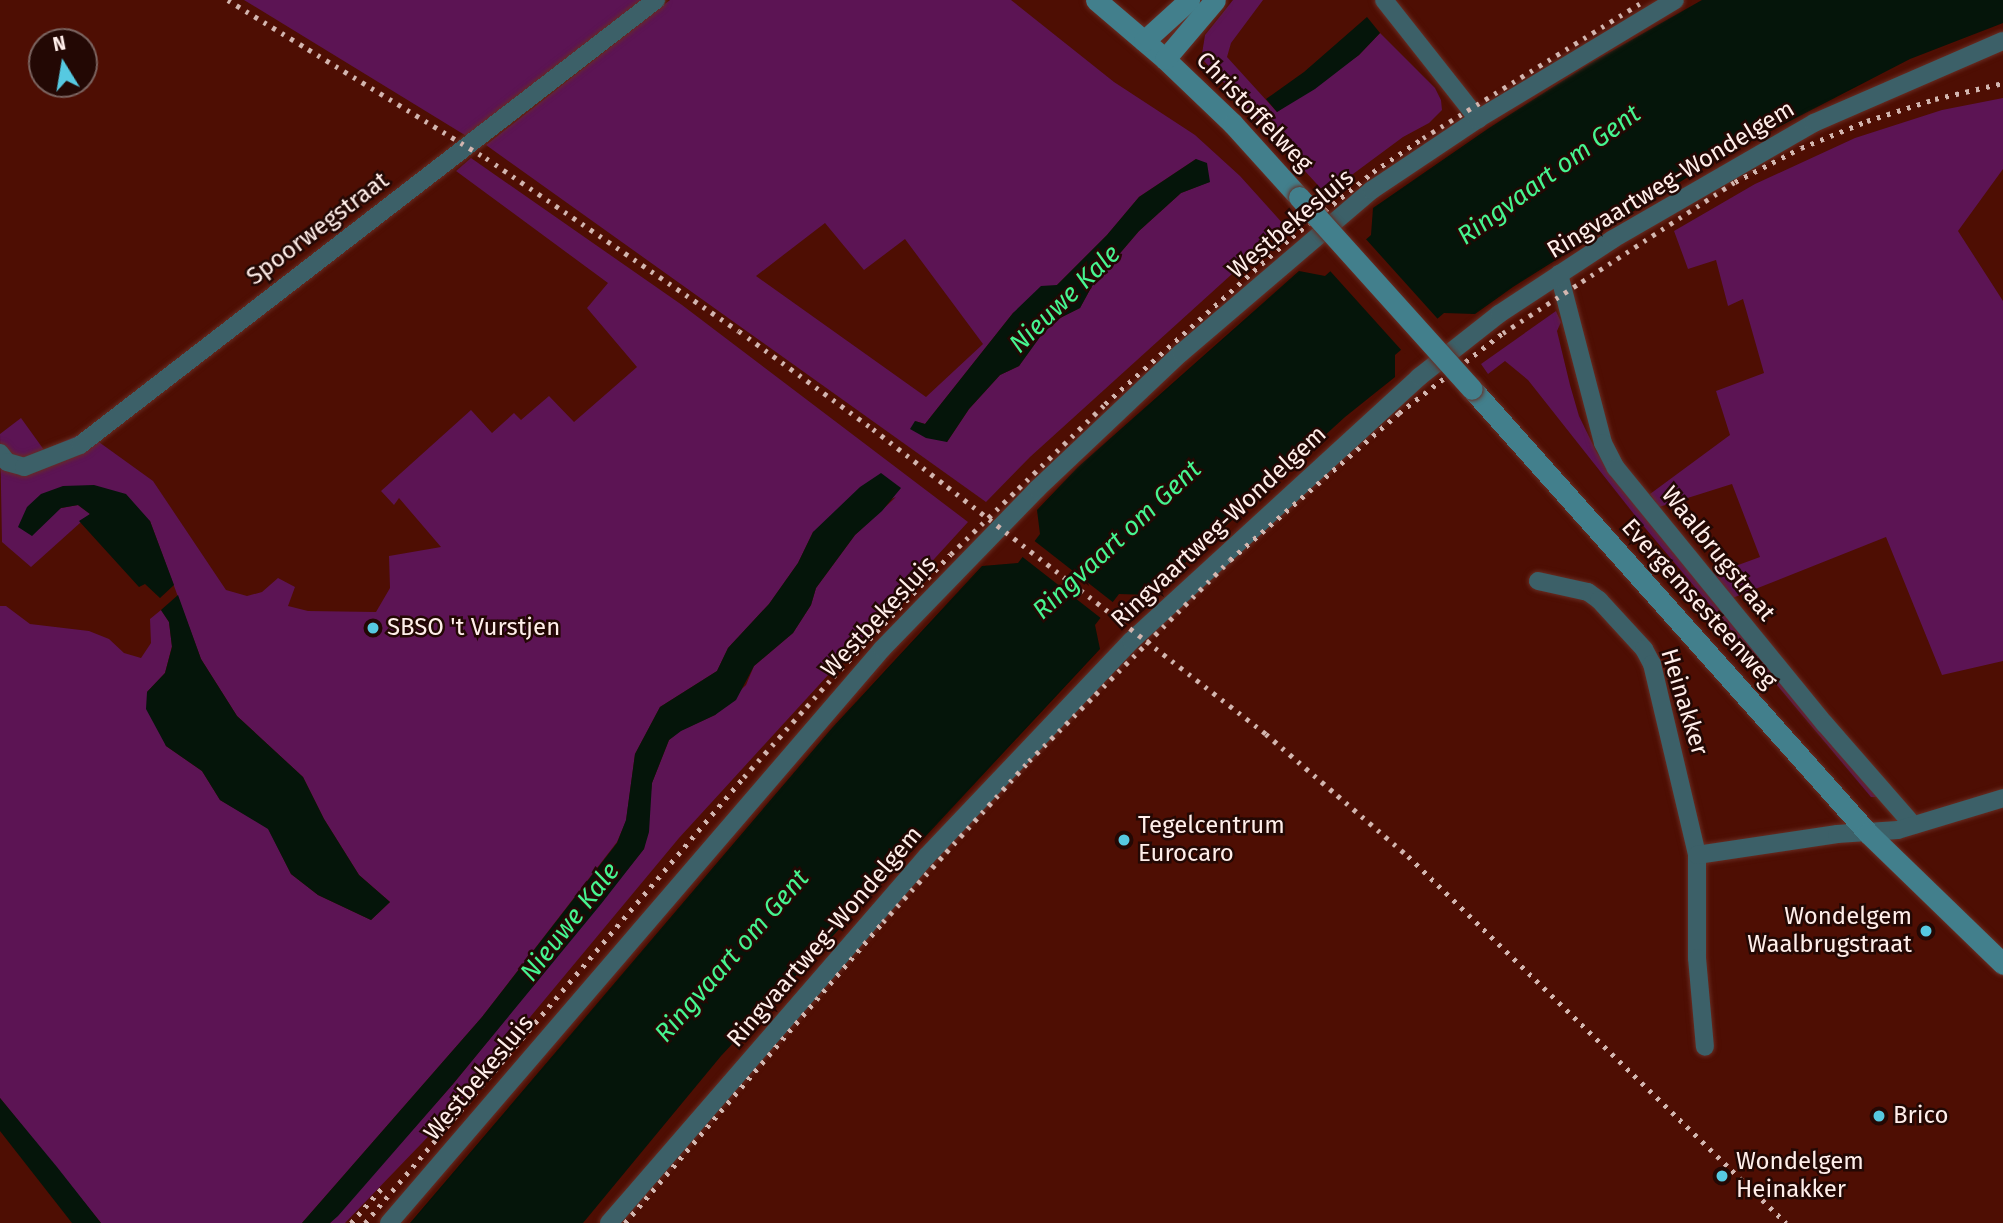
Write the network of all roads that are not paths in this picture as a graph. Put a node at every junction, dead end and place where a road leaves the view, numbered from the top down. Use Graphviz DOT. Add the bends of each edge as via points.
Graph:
graph roads {
  1 [pos="656,0"];
  2 [pos="1096,0"];
  3 [pos="1189,0"];
  4 [pos="1215,0"];
  5 [pos="1675,0"];
  6 [pos="1389,7"];
  7 [pos="1144,41"];
  8 [pos="2003,41"];
  9 [pos="1165,59"];
  10 [pos="1478,119"];
  11 [pos="1365,270"];
  12 [pos="1559,275"];
  13 [pos="0,453"];
  14 [pos="1538,581"];
  15 [pos="2003,798"];
  16 [pos="1913,825"];
  17 [pos="1868,833"];
  18 [pos="1697,855"];
  19 [pos="2003,964"];
  20 [pos="1706,1047"];
  21 [pos="389,1223"];
  22 [pos="609,1223"];
  1 -- 13 [label="street, Spoorwegstraat" via="80,444 24,467"];
  2 -- 7 [label="main road, Christoffelweg"];
  3 -- 7 [label="main road"];
  4 -- 9 [label="main road"];
  5 -- 10 [label="street, Westbekesluis"];
  6 -- 10 [label="street"];
  7 -- 9 [label="main road, Christoffelweg"];
  8 -- 12 [label="street, Ringvaartweg-Wondelgem" via="1814,123 1612,239"];
  9 -- 11 [label="main road, Christoffelweg, bridge" via="1233,124"];
  10 -- 21 [label="street, Westbekesluis" via="1405,166 1335,220 1181,353 1037,489 882,649"];
  11 -- 17 [label="main road, Evergemsesteenweg, bridge"];
  12 -- 16 [label="street, Waalbrugstraat" via="1603,443 1616,468"];
  12 -- 22 [label="street, Ringvaartweg-Wondelgem" via="1499,314 1419,377 1131,641 928,856"];
  14 -- 18 [label="street, Heinakker" via="1588,593 1644,649 1672,740"];
  15 -- 16 [label="street"];
  16 -- 17 [label="street"];
  17 -- 18 [label="street"];
  17 -- 19 [label="main road, Evergemsesteenweg"];
  18 -- 20 [label="street, Heinakker" via="1697,958"];
}
